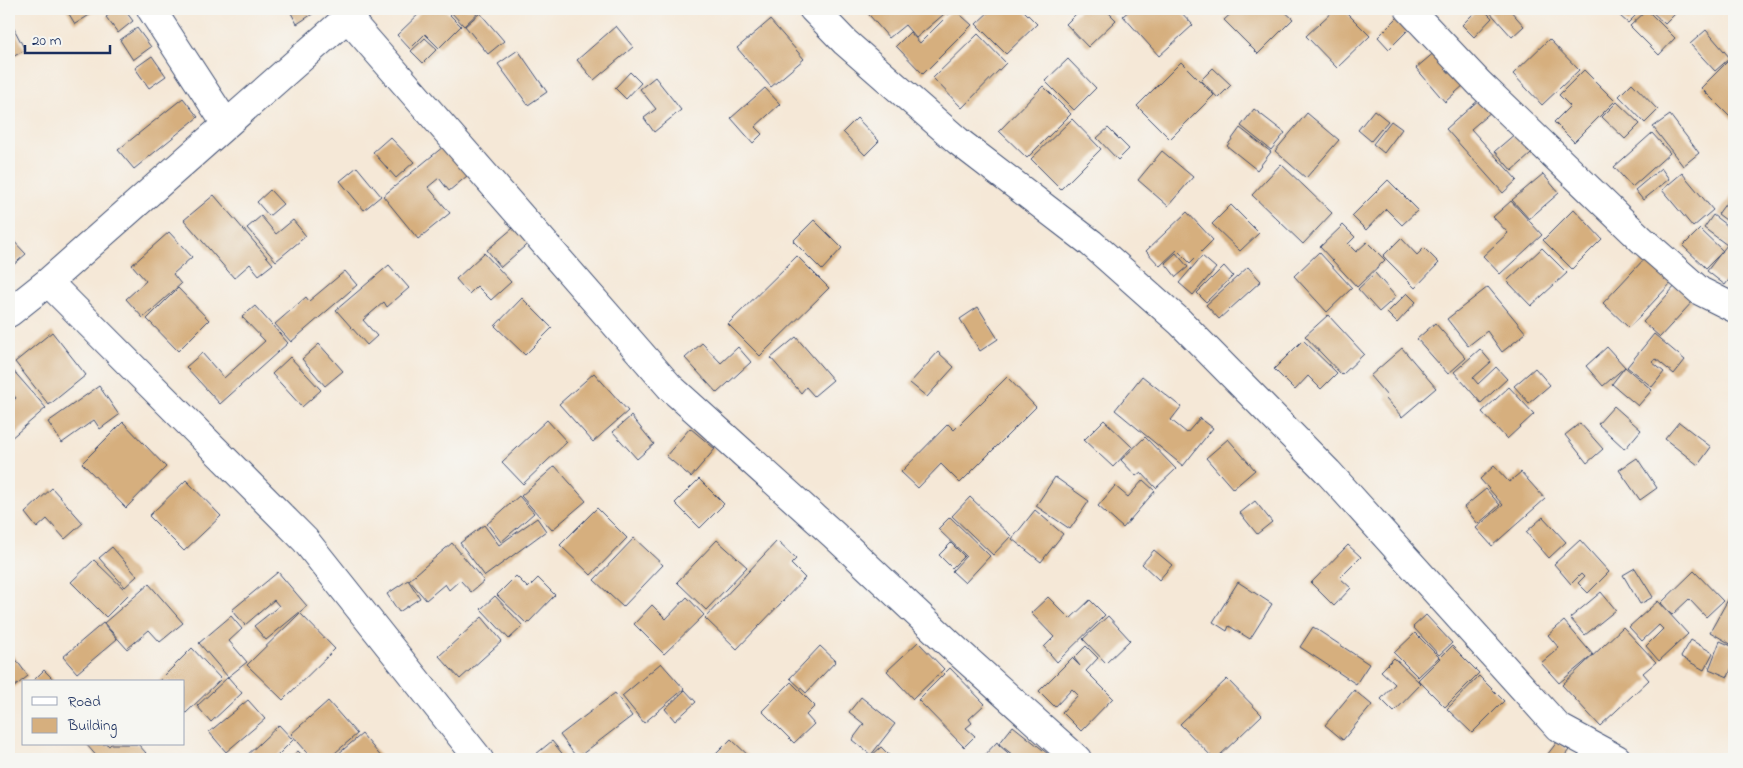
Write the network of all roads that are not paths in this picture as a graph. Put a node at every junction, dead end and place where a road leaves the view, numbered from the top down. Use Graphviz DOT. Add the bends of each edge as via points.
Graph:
graph roads {
  1 [pos="151,9"];
  2 [pos="813,9"];
  3 [pos="1409,9"];
  4 [pos="352,13"];
  5 [pos="226,124"];
  6 [pos="48,282"];
  7 [pos="1734,308"];
  8 [pos="9,313"];
  9 [pos="479,759"];
  10 [pos="1077,759"];
  11 [pos="1617,759"];
  1 -- 5 [label="street"];
  2 -- 11 [label="street" via="845,42 958,141 1091,243 1180,322 1328,472 1558,727"];
  3 -- 7 [label="street" via="1480,83 1641,239 1700,292"];
  4 -- 5 [label="street"];
  4 -- 10 [label="street" via="670,387"];
  5 -- 6 [label="street"];
  6 -- 8 [label="street"];
  6 -- 9 [label="street" via="305,540"];
}
